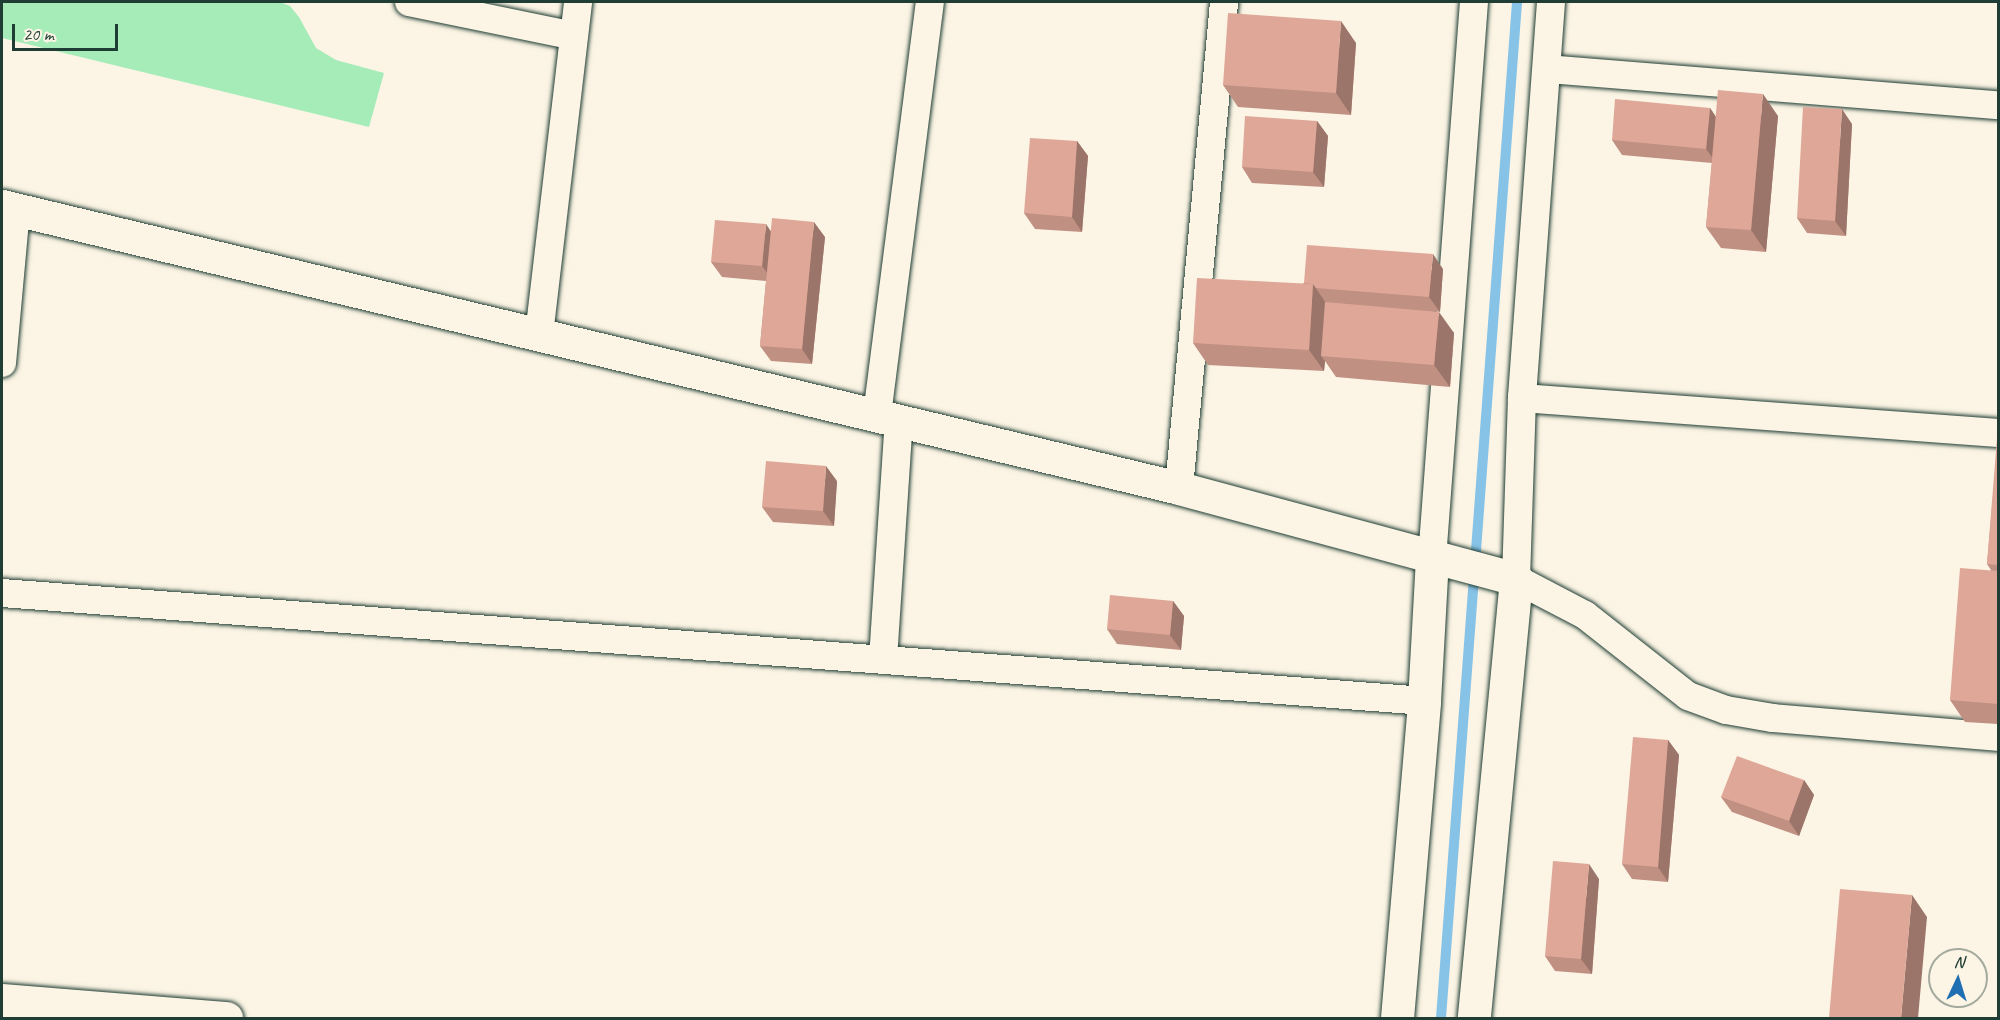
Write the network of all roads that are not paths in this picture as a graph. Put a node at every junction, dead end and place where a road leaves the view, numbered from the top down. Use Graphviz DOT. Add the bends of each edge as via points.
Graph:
graph roads {
  1 [pos="409,2"];
  2 [pos="578,2"];
  3 [pos="930,2"];
  4 [pos="1224,2"];
  5 [pos="1474,2"];
  6 [pos="1551,2"];
  7 [pos="574,36"];
  8 [pos="1547,69"];
  9 [pos="1998,105"];
  10 [pos="9,207"];
  11 [pos="539,334"];
  12 [pos="2,363"];
  13 [pos="1522,398"];
  14 [pos="888,418"];
  15 [pos="1998,433"];
  16 [pos="1179,488"];
  17 [pos="1432,559"];
  18 [pos="1516,579"];
  19 [pos="2,593"];
  20 [pos="883,659"];
  21 [pos="1424,701"];
  22 [pos="1998,737"];
  23 [pos="2,1000"];
  24 [pos="119,1014"];
  25 [pos="226,1018"];
  26 [pos="1397,1018"];
  27 [pos="1473,1018"];
  1 -- 7 [label="street"];
  2 -- 7 [label="street"];
  3 -- 14 [label="street"];
  4 -- 16 [label="street"];
  5 -- 17 [label="street"];
  6 -- 8 [label="street"];
  7 -- 11 [label="street"];
  8 -- 9 [label="street"];
  8 -- 13 [label="street"];
  10 -- 11 [label="street"];
  10 -- 12 [label="street"];
  11 -- 14 [label="street"];
  13 -- 15 [label="street"];
  13 -- 18 [label="street"];
  14 -- 16 [label="street"];
  14 -- 20 [label="street"];
  16 -- 17 [label="street"];
  17 -- 18 [label="street"];
  17 -- 21 [label="street"];
  18 -- 22 [label="street" via="1585,615 1688,696 1726,710 1773,718"];
  18 -- 27 [label="street"];
  19 -- 20 [label="street"];
  20 -- 21 [label="street"];
  21 -- 26 [label="street"];
  23 -- 24 [label="street"];
  24 -- 25 [label="street"];
}
